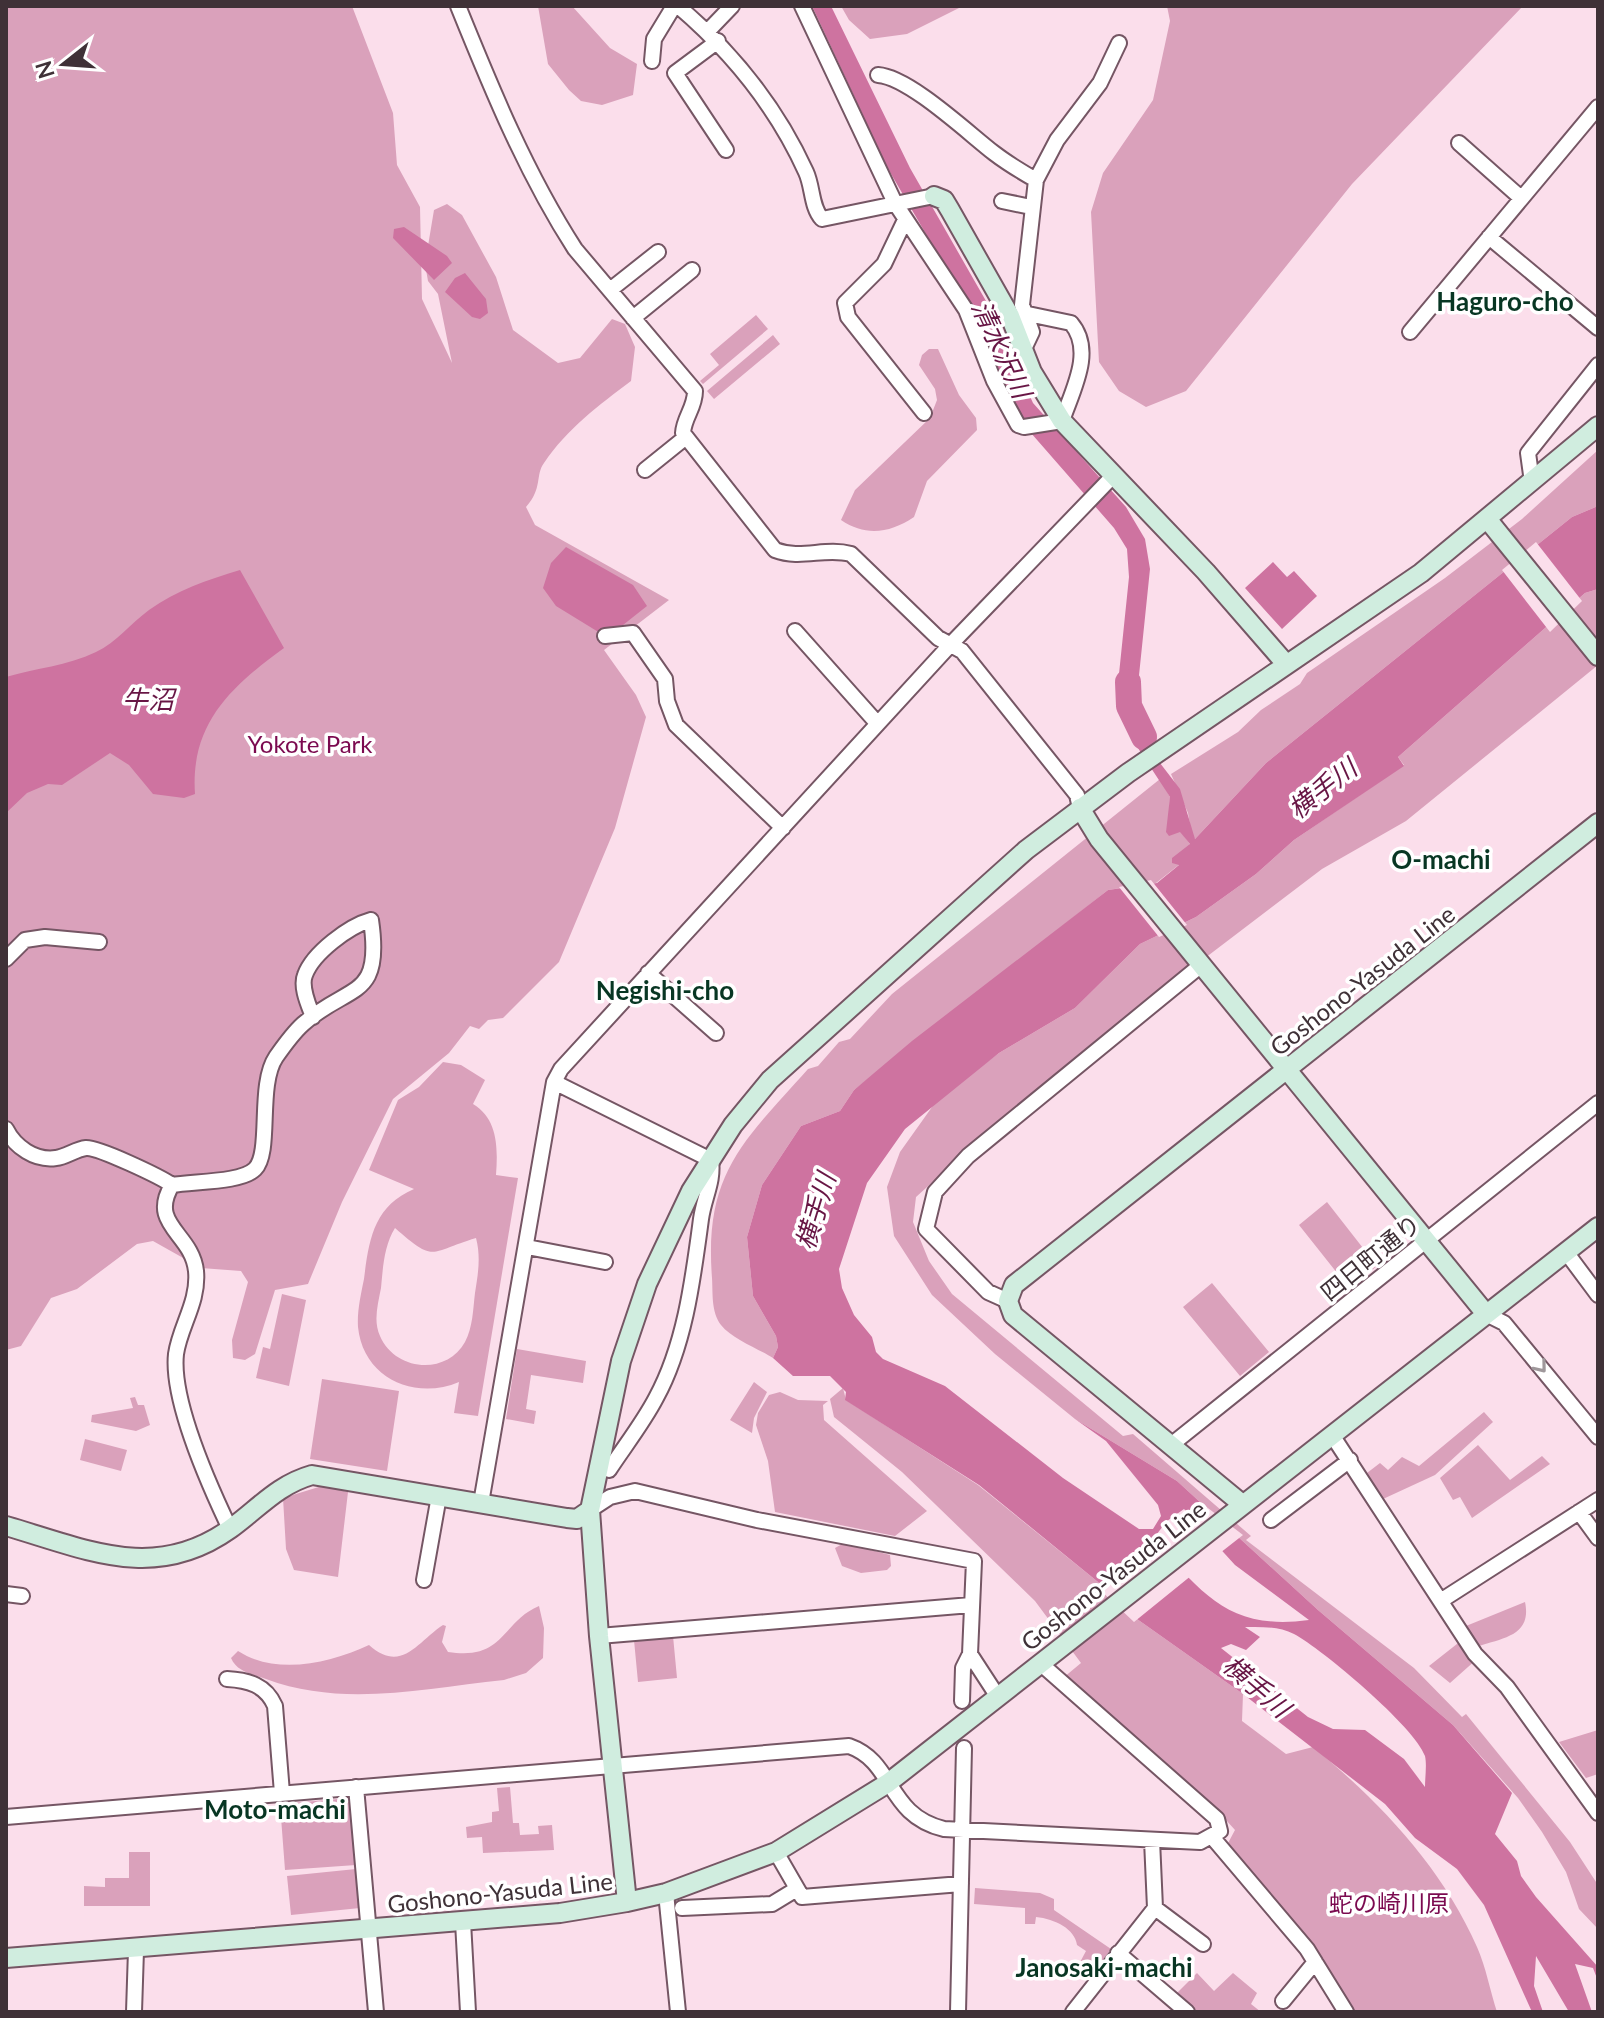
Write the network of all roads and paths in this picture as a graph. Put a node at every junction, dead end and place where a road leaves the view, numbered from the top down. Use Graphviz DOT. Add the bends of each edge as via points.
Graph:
graph roads {
  1 [pos="458,6"];
  2 [pos="676,6"];
  3 [pos="732,6"];
  4 [pos="802,6"];
  5 [pos="713,36"];
  6 [pos="1119,43"];
  7 [pos="652,61"];
  8 [pos="878,75"];
  9 [pos="1598,107"];
  10 [pos="1459,143"];
  11 [pos="726,150"];
  12 [pos="1036,180"];
  13 [pos="934,196"];
  14 [pos="1521,198"];
  15 [pos="1002,201"];
  16 [pos="899,203"];
  17 [pos="1031,207"];
  18 [pos="905,220"];
  19 [pos="1489,237"];
  20 [pos="658,252"];
  21 [pos="692,270"];
  22 [pos="610,290"];
  23 [pos="1028,314"];
  24 [pos="633,318"];
  25 [pos="1598,328"];
  26 [pos="1410,332"];
  27 [pos="1023,351"];
  28 [pos="1598,365"];
  29 [pos="924,413"];
  30 [pos="1058,421"];
  31 [pos="1598,426"];
  32 [pos="686,437"];
  33 [pos="645,470"];
  34 [pos="1110,478"];
  35 [pos="1532,482"];
  36 [pos="1488,520"];
  37 [pos="795,631"];
  38 [pos="605,636"];
  39 [pos="951,644"];
  40 [pos="1596,653"];
  41 [pos="1286,664"];
  42 [pos="877,723"];
  43 [pos="1080,808"];
  44 [pos="1598,823"];
  45 [pos="783,828"];
  46 [pos="99,942"];
  47 [pos="6,959"];
  48 [pos="1200,966"];
  49 [pos="648,973"];
  50 [pos="313,1017"];
  51 [pos="716,1033"];
  52 [pos="1286,1070"];
  53 [pos="554,1082"];
  54 [pos="1598,1103"];
  55 [pos="6,1129"];
  56 [pos="711,1160"];
  57 [pos="172,1185"];
  58 [pos="1598,1227"];
  59 [pos="1425,1241"];
  60 [pos="527,1247"];
  61 [pos="1566,1252"];
  62 [pos="605,1262"];
  63 [pos="1598,1295"];
  64 [pos="1008,1301"];
  65 [pos="1486,1314"];
  66 [pos="1332,1435"];
  67 [pos="1598,1437"];
  68 [pos="1171,1445"];
  69 [pos="1350,1460"];
  70 [pos="609,1470"];
  71 [pos="439,1496"];
  72 [pos="1598,1500"];
  73 [pos="481,1503"];
  74 [pos="1242,1504"];
  75 [pos="590,1510"];
  76 [pos="1579,1512"];
  77 [pos="1271,1520"];
  78 [pos="6,1526"];
  79 [pos="230,1529"];
  80 [pos="1598,1538"];
  81 [pos="424,1580"];
  82 [pos="6,1594"];
  83 [pos="22,1596"];
  84 [pos="1442,1600"];
  85 [pos="971,1605"];
  86 [pos="599,1636"];
  87 [pos="970,1654"];
  88 [pos="1040,1663"];
  89 [pos="227,1679"];
  90 [pos="998,1697"];
  91 [pos="962,1701"];
  92 [pos="964,1748"];
  93 [pos="611,1766"];
  94 [pos="888,1783"];
  95 [pos="356,1787"];
  96 [pos="282,1793"];
  97 [pos="1598,1813"];
  98 [pos="6,1817"];
  99 [pos="962,1831"];
  100 [pos="1213,1838"];
  101 [pos="1152,1840"];
  102 [pos="776,1852"];
  103 [pos="961,1884"];
  104 [pos="795,1890"];
  105 [pos="666,1893"];
  106 [pos="627,1902"];
  107 [pos="682,1908"];
  108 [pos="1155,1908"];
  109 [pos="463,1922"];
  110 [pos="369,1930"];
  111 [pos="1203,1944"];
  112 [pos="136,1950"];
  113 [pos="1118,1953"];
  114 [pos="6,1958"];
  115 [pos="1315,1962"];
  116 [pos="1283,2001"];
  117 [pos="134,2012"];
  118 [pos="376,2012"];
  119 [pos="468,2012"];
  120 [pos="678,2012"];
  121 [pos="958,2012"];
  122 [pos="1073,2012"];
  123 [pos="1187,2012"];
  124 [pos="1346,2012"];
  1 -- 22 [label="street" via="539,186 575,249"];
  2 -- 5 [label="street"];
  2 -- 7 [label="street" via="654,39"];
  3 -- 5 [label="street"];
  4 -- 16 [label="street"];
  5 -- 11 [label="street" via="675,73"];
  5 -- 16 [label="street" via="756,84 806,173 822,219"];
  6 -- 12 [label="street" via="1100,83 1057,140"];
  8 -- 12 [label="street" via="893,76"];
  9 -- 14 [label="street"];
  10 -- 14 [label="street"];
  12 -- 17 [label="street"];
  13 -- 16 [label="street"];
  13 -- 27 [label="street" via="950,210 1010,316"];
  14 -- 19 [label="street"];
  15 -- 17 [label="street"];
  16 -- 18 [label="street"];
  17 -- 23 [label="street" via="1022,305"];
  18 -- 29 [label="street" via="884,264 845,303 848,317"];
  18 -- 30 [label="street" via="966,310 994,381 1022,429"];
  19 -- 25 [label="street"];
  19 -- 26 [label="street"];
  20 -- 22 [label="street"];
  21 -- 24 [label="street"];
  22 -- 24 [label="street"];
  23 -- 27 [label="street" via="1032,332"];
  23 -- 30 [label="street" via="1071,323 1082,342 1082,363"];
  24 -- 32 [label="street" via="695,391 695,404 683,422"];
  27 -- 30 [label="street"];
  28 -- 35 [label="street" via="1528,453"];
  30 -- 34 [label="street"];
  31 -- 35 [label="street"];
  32 -- 33 [label="street"];
  32 -- 39 [label="street" via="775,550 791,556 838,550 851,554 938,638"];
  34 -- 39 [label="street"];
  34 -- 41 [label="street" via="1206,572"];
  35 -- 36 [label="street"];
  36 -- 40 [label="street"];
  36 -- 41 [label="street" via="1421,573"];
  37 -- 42 [label="street"];
  38 -- 45 [label="street" via="633,633 665,679 676,725"];
  39 -- 42 [label="street"];
  39 -- 43 [label="street" via="1077,795"];
  41 -- 43 [label="street"];
  42 -- 45 [label="street"];
  43 -- 48 [label="street"];
  43 -- 56 [label="street" via="1026,850 770,1080"];
  44 -- 52 [label="street, Goshono-Yasuda Line"];
  45 -- 49 [label="street"];
  46 -- 47 [label="street" via="25,940"];
  48 -- 52 [label="street"];
  48 -- 64 [label="street" via="968,1156 935,1192 926,1229 988,1292"];
  49 -- 51 [label="street"];
  49 -- 53 [label="street"];
  50 -- 50 [label="street" via="362,986 373,968 371,920 340,934 304,975"];
  50 -- 57 [label="street" via="302,1024 267,1075 255,1169 227,1179"];
  52 -- 59 [label="street"];
  52 -- 64 [label="street, Goshono-Yasuda Line" via="1014,1285"];
  53 -- 56 [label="street"];
  53 -- 60 [label="street"];
  54 -- 59 [label="street, 四日町通り"];
  55 -- 57 [label="street" via="13,1143 31,1154 55,1159 88,1148 157,1173"];
  56 -- 70 [label="street" via="713,1179 677,1345 657,1397"];
  56 -- 75 [label="street" via="668,1236 632,1326"];
  57 -- 79 [label="street" via="164,1198 164,1218 185,1244 196,1270 176,1372 196,1446"];
  58 -- 61 [label="street"];
  59 -- 65 [label="street"];
  59 -- 68 [label="street, 四日町通り"];
  60 -- 62 [label="street"];
  60 -- 73 [label="street"];
  61 -- 63 [label="street"];
  61 -- 65 [label="street"];
  64 -- 68 [label="street, Goshono-Yasuda Line" via="1013,1315"];
  65 -- 66 [label="street"];
  65 -- 67 [label="street, one-way" via="1504,1323"];
  66 -- 69 [label="street"];
  66 -- 74 [label="street"];
  68 -- 74 [label="street, Goshono-Yasuda Line"];
  69 -- 77 [label="street"];
  69 -- 84 [label="street"];
  71 -- 73 [label="street"];
  71 -- 79 [label="street" via="312,1475 277,1490"];
  71 -- 81 [label="street"];
  72 -- 76 [label="street"];
  73 -- 75 [label="street" via="577,1519"];
  74 -- 88 [label="street, Goshono-Yasuda Line"];
  75 -- 85 [label="street" via="610,1497 635,1491 974,1561"];
  75 -- 86 [label="street"];
  76 -- 80 [label="street"];
  76 -- 84 [label="street"];
  78 -- 79 [label="street" via="123,1559 157,1560 191,1553"];
  82 -- 83 [label="street"];
  84 -- 97 [label="street" via="1475,1654 1507,1687"];
  85 -- 86 [label="street"];
  85 -- 87 [label="street"];
  86 -- 93 [label="street"];
  87 -- 90 [label="street"];
  87 -- 91 [label="street" via="963,1668"];
  88 -- 90 [label="street, Goshono-Yasuda Line"];
  88 -- 100 [label="street" via="1217,1819 1220,1831"];
  89 -- 96 [label="street" via="248,1680 275,1706"];
  90 -- 94 [label="street, Goshono-Yasuda Line"];
  92 -- 99 [label="street"];
  93 -- 94 [label="street" via="849,1746 870,1758"];
  93 -- 95 [label="street"];
  93 -- 106 [label="street"];
  94 -- 99 [label="street" via="926,1825"];
  94 -- 102 [label="street, Goshono-Yasuda Line"];
  95 -- 96 [label="street"];
  95 -- 110 [label="street"];
  96 -- 98 [label="street"];
  99 -- 101 [label="street"];
  99 -- 103 [label="street"];
  100 -- 101 [label="street"];
  100 -- 115 [label="street"];
  101 -- 108 [label="street"];
  102 -- 104 [label="street"];
  102 -- 105 [label="street, Goshono-Yasuda Line"];
  103 -- 104 [label="street" via="815,1899"];
  103 -- 121 [label="street"];
  104 -- 107 [label="street" via="772,1904"];
  105 -- 106 [label="street, Goshono-Yasuda Line"];
  105 -- 120 [label="street"];
  106 -- 109 [label="street, Goshono-Yasuda Line"];
  108 -- 111 [label="street"];
  108 -- 113 [label="street"];
  109 -- 110 [label="street, Goshono-Yasuda Line"];
  109 -- 119 [label="street"];
  110 -- 112 [label="street, Goshono-Yasuda Line"];
  110 -- 118 [label="street"];
  112 -- 114 [label="street, Goshono-Yasuda Line"];
  112 -- 117 [label="street"];
  113 -- 122 [label="street"];
  113 -- 123 [label="street"];
  115 -- 116 [label="street"];
  115 -- 124 [label="street"];
}
